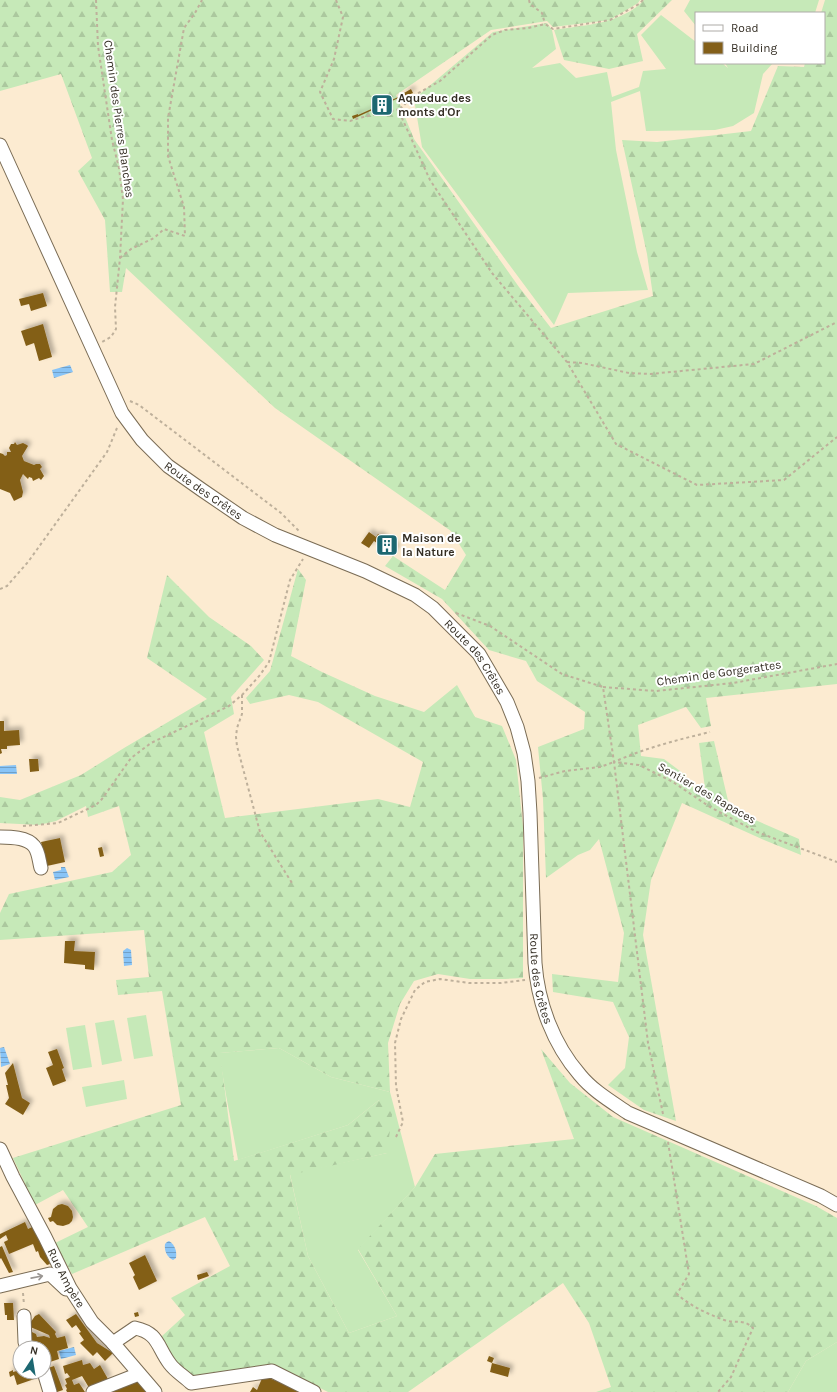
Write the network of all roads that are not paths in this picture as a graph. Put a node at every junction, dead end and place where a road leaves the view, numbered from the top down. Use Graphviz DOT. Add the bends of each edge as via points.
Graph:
graph roads {
  1 [pos="0,145"];
  2 [pos="0,837"];
  3 [pos="41,868"];
  4 [pos="0,1149"];
  5 [pos="837,1205"];
  6 [pos="0,1286"];
  7 [pos="70,1288"];
  8 [pos="24,1316"];
  9 [pos="25,1340"];
  10 [pos="113,1343"];
  11 [pos="139,1374"];
  12 [pos="46,1380"];
  13 [pos="192,1383"];
  14 [pos="50,1392"];
  15 [pos="94,1392"];
  16 [pos="156,1392"];
  17 [pos="204,1392"];
  18 [pos="314,1392"];
  1 -- 5 [label="street, Route des Crêtes" via="122,413 142,440 168,466 243,518 275,535 365,571 415,595 433,608 479,654 508,702 524,753 528,781 536,980 540,999 560,1046 580,1076 628,1113"];
  2 -- 3 [label="street" via="29,842 37,851"];
  4 -- 7 [label="street, Rue Ampère"];
  6 -- 7 [label="street, one-way" via="50,1274 66,1289"];
  7 -- 10 [label="street, Rue Ampère" via="92,1322"];
  8 -- 9 [label="street"];
  10 -- 11 [label="street, Rue Ampère"];
  10 -- 13 [label="street" via="135,1328 146,1330 155,1338 170,1366"];
  11 -- 15 [label="street"];
  11 -- 16 [label="street, Rue Ampère"];
  12 -- 14 [label="street"];
  13 -- 17 [label="street"];
  13 -- 18 [label="street" via="272,1371"];
}
